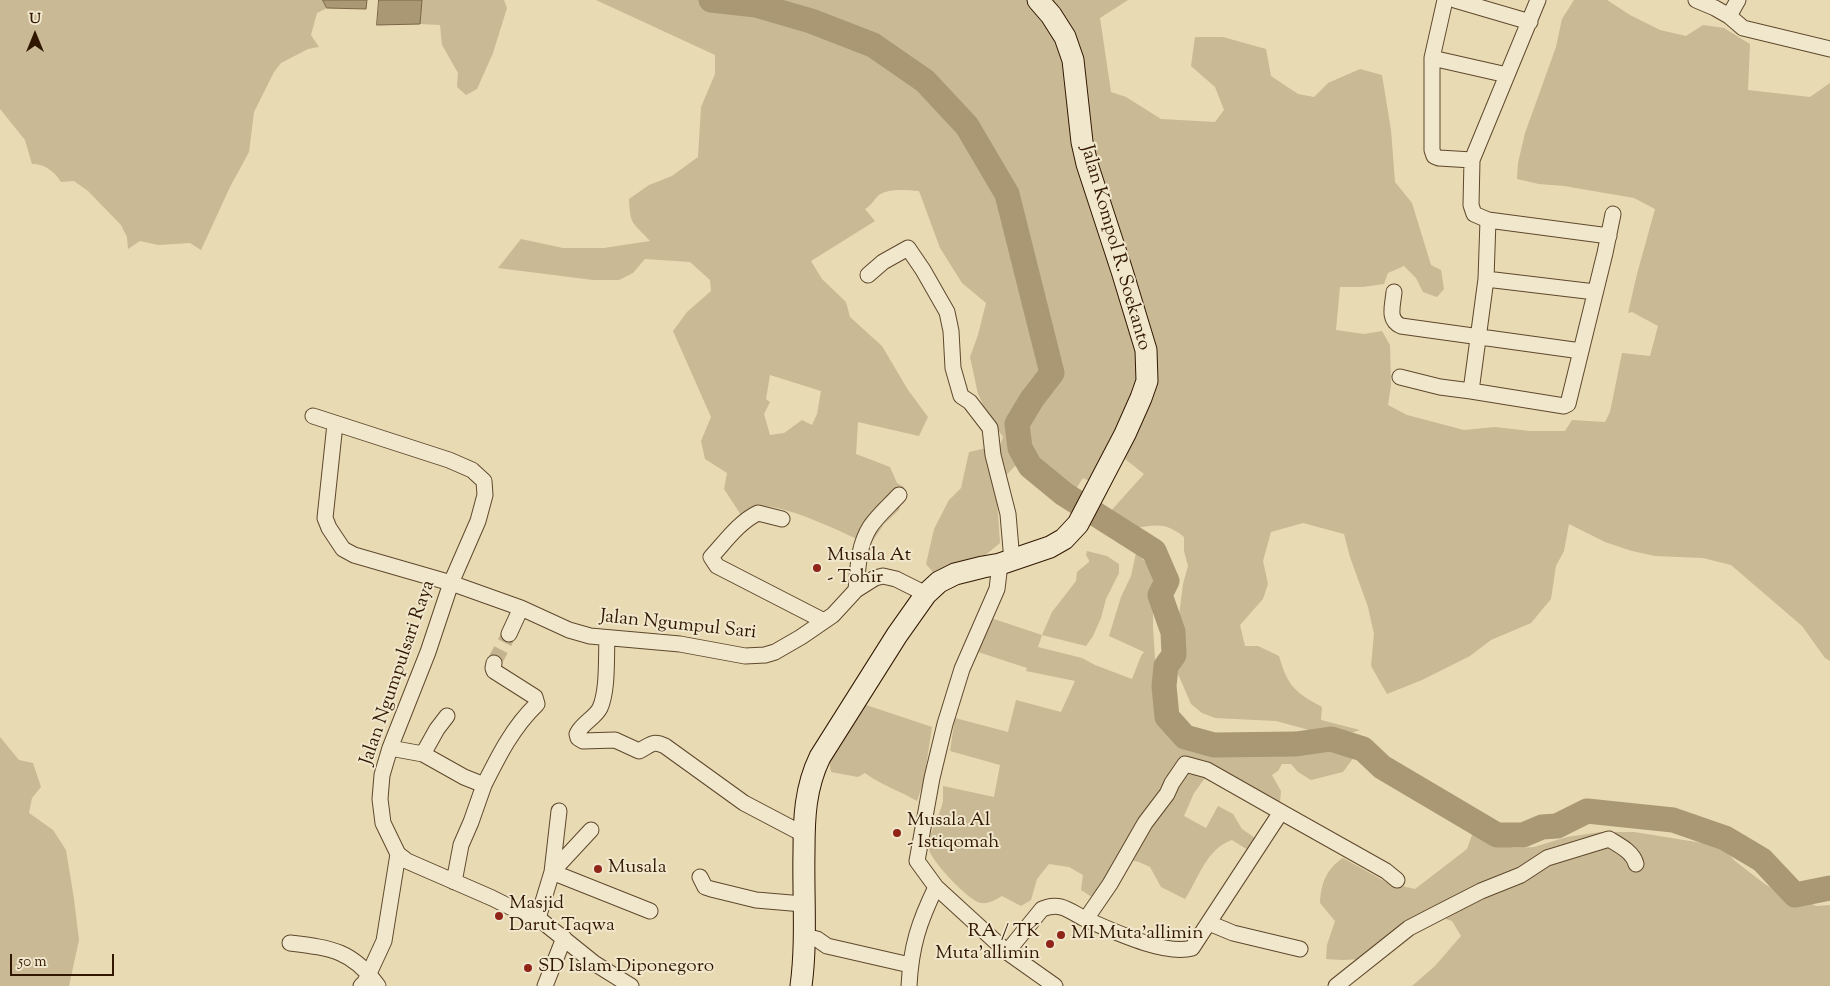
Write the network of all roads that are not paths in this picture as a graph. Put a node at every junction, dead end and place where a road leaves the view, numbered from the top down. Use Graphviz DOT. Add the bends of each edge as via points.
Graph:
graph roads {
  1 [pos="1038,0"];
  2 [pos="1446,0"];
  3 [pos="1455,0"];
  4 [pos="1538,0"];
  5 [pos="1696,0"];
  6 [pos="1738,0"];
  7 [pos="1729,16"];
  8 [pos="1530,22"];
  9 [pos="1830,49"];
  10 [pos="1432,58"];
  11 [pos="1507,75"];
  12 [pos="1472,160"];
  13 [pos="1613,214"];
  14 [pos="1488,220"];
  15 [pos="1609,236"];
  16 [pos="868,275"];
  17 [pos="1486,279"];
  18 [pos="1394,292"];
  19 [pos="1595,292"];
  20 [pos="1479,337"];
  21 [pos="1581,351"];
  22 [pos="1400,377"];
  23 [pos="1471,391"];
  24 [pos="313,416"];
  25 [pos="335,424"];
  26 [pos="899,495"];
  27 [pos="782,519"];
  28 [pos="1006,563"];
  29 [pos="451,583"];
  30 [pos="856,590"];
  31 [pos="926,594"];
  32 [pos="521,608"];
  33 [pos="824,621"];
  34 [pos="509,634"];
  35 [pos="607,638"];
  36 [pos="494,663"];
  37 [pos="447,716"];
  38 [pos="390,748"];
  39 [pos="423,754"];
  40 [pos="484,785"];
  41 [pos="559,811"];
  42 [pos="1281,812"];
  43 [pos="590,830"];
  44 [pos="803,834"];
  45 [pos="398,854"];
  46 [pos="1636,864"];
  47 [pos="552,872"];
  48 [pos="700,877"];
  49 [pos="1397,880"];
  50 [pos="454,882"];
  51 [pos="936,886"];
  52 [pos="803,904"];
  53 [pos="650,911"];
  54 [pos="538,918"];
  55 [pos="1086,919"];
  56 [pos="1209,923"];
  57 [pos="804,936"];
  58 [pos="564,938"];
  59 [pos="290,943"];
  60 [pos="1300,949"];
  61 [pos="1006,952"];
  62 [pos="910,965"];
  63 [pos="365,980"];
  64 [pos="1046,983"];
  65 [pos="378,986"];
  66 [pos="545,986"];
  67 [pos="631,986"];
  68 [pos="801,986"];
  69 [pos="909,986"];
  70 [pos="1336,986"];
  1 -- 28 [label="main road, Jalan Kompol R. Soekanto" via="1065,37 1073,60 1087,164 1146,350 1147,380 1125,434 1078,524 1057,543"];
  2 -- 10 [label="street"];
  3 -- 8 [label="street"];
  4 -- 8 [label="street"];
  5 -- 7 [label="street"];
  6 -- 7 [label="street"];
  7 -- 9 [label="street" via="1743,28"];
  8 -- 11 [label="street"];
  10 -- 11 [label="street"];
  10 -- 12 [label="street" via="1431,133 1434,156"];
  11 -- 12 [label="street"];
  12 -- 14 [label="street" via="1474,214"];
  13 -- 15 [label="street"];
  14 -- 15 [label="street"];
  14 -- 17 [label="street"];
  15 -- 19 [label="street"];
  16 -- 28 [label="street" via="882,262 908,248 947,312 953,368 961,396 970,402 990,428 993,455 1008,514"];
  17 -- 19 [label="street"];
  17 -- 20 [label="street"];
  18 -- 20 [label="street" via="1392,318 1397,325"];
  19 -- 21 [label="street"];
  20 -- 21 [label="street"];
  20 -- 23 [label="street"];
  21 -- 23 [label="street" via="1568,404 1564,406"];
  22 -- 23 [label="street"];
  24 -- 25 [label="street, Jalan Ngumpulsari Raya"];
  25 -- 29 [label="street, Jalan Ngumpul Sari" via="325,514 329,528 343,549"];
  25 -- 29 [label="street, Jalan Ngumpulsari Raya" via="450,460 472,470 484,481 485,495 478,521"];
  26 -- 30 [label="street" via="870,527 858,558"];
  27 -- 33 [label="street" via="758,513 752,516 711,557 717,566"];
  28 -- 31 [label="main road, Jalan Kompol R. Soekanto" via="955,574"];
  28 -- 51 [label="street" via="962,669 932,778 917,861"];
  29 -- 32 [label="street, Jalan Ngumpul Sari"];
  29 -- 38 [label="street, Jalan Ngumpulsari Raya"];
  30 -- 31 [label="street, Jalan Ngumpul Sari" via="883,576"];
  30 -- 33 [label="street, Jalan Ngumpul Sari"];
  31 -- 44 [label="main road, Jalan Kompol R. Soekanto" via="820,757 808,792"];
  32 -- 34 [label="street"];
  32 -- 35 [label="street, Jalan Ngumpul Sari" via="569,630"];
  33 -- 35 [label="street, Jalan Ngumpul Sari" via="765,655 745,656 680,644"];
  35 -- 44 [label="street" via="604,697 599,710 581,726 578,738 615,740 639,751 651,743 658,743 736,798"];
  36 -- 40 [label="street" via="494,671 535,697 536,704 521,719"];
  37 -- 39 [label="street"];
  38 -- 39 [label="street"];
  38 -- 45 [label="street, Jalan Ngumpulsari Raya" via="382,775 380,799 383,823"];
  39 -- 40 [label="street"];
  40 -- 50 [label="street" via="461,844"];
  41 -- 47 [label="street"];
  42 -- 49 [label="street"];
  42 -- 55 [label="street" via="1207,770 1185,764"];
  42 -- 56 [label="street"];
  43 -- 47 [label="street"];
  44 -- 52 [label="main road, Jalan Kompol R. Soekanto"];
  45 -- 50 [label="street" via="407,862"];
  45 -- 63 [label="street" via="384,941"];
  46 -- 70 [label="street" via="1623,848 1609,839 1547,858 1521,875 1481,891 1410,928"];
  47 -- 53 [label="street"];
  47 -- 54 [label="street"];
  48 -- 52 [label="street" via="705,887 711,889 756,900"];
  50 -- 54 [label="street" via="522,914"];
  51 -- 61 [label="street"];
  51 -- 62 [label="street" via="918,926"];
  52 -- 57 [label="main road, Jalan Kompol R. Soekanto"];
  54 -- 58 [label="street"];
  55 -- 56 [label="street" via="1145,943 1175,950 1192,948"];
  55 -- 61 [label="street" via="1060,907 1042,909"];
  56 -- 60 [label="street" via="1233,933"];
  57 -- 62 [label="street" via="817,938 827,946"];
  57 -- 68 [label="main road, Jalan Kompol R. Soekanto"];
  58 -- 66 [label="street"];
  58 -- 67 [label="street"];
  59 -- 63 [label="street" via="327,947 350,958"];
  61 -- 64 [label="street"];
  62 -- 69 [label="street"];
  63 -- 65 [label="street"];
}
